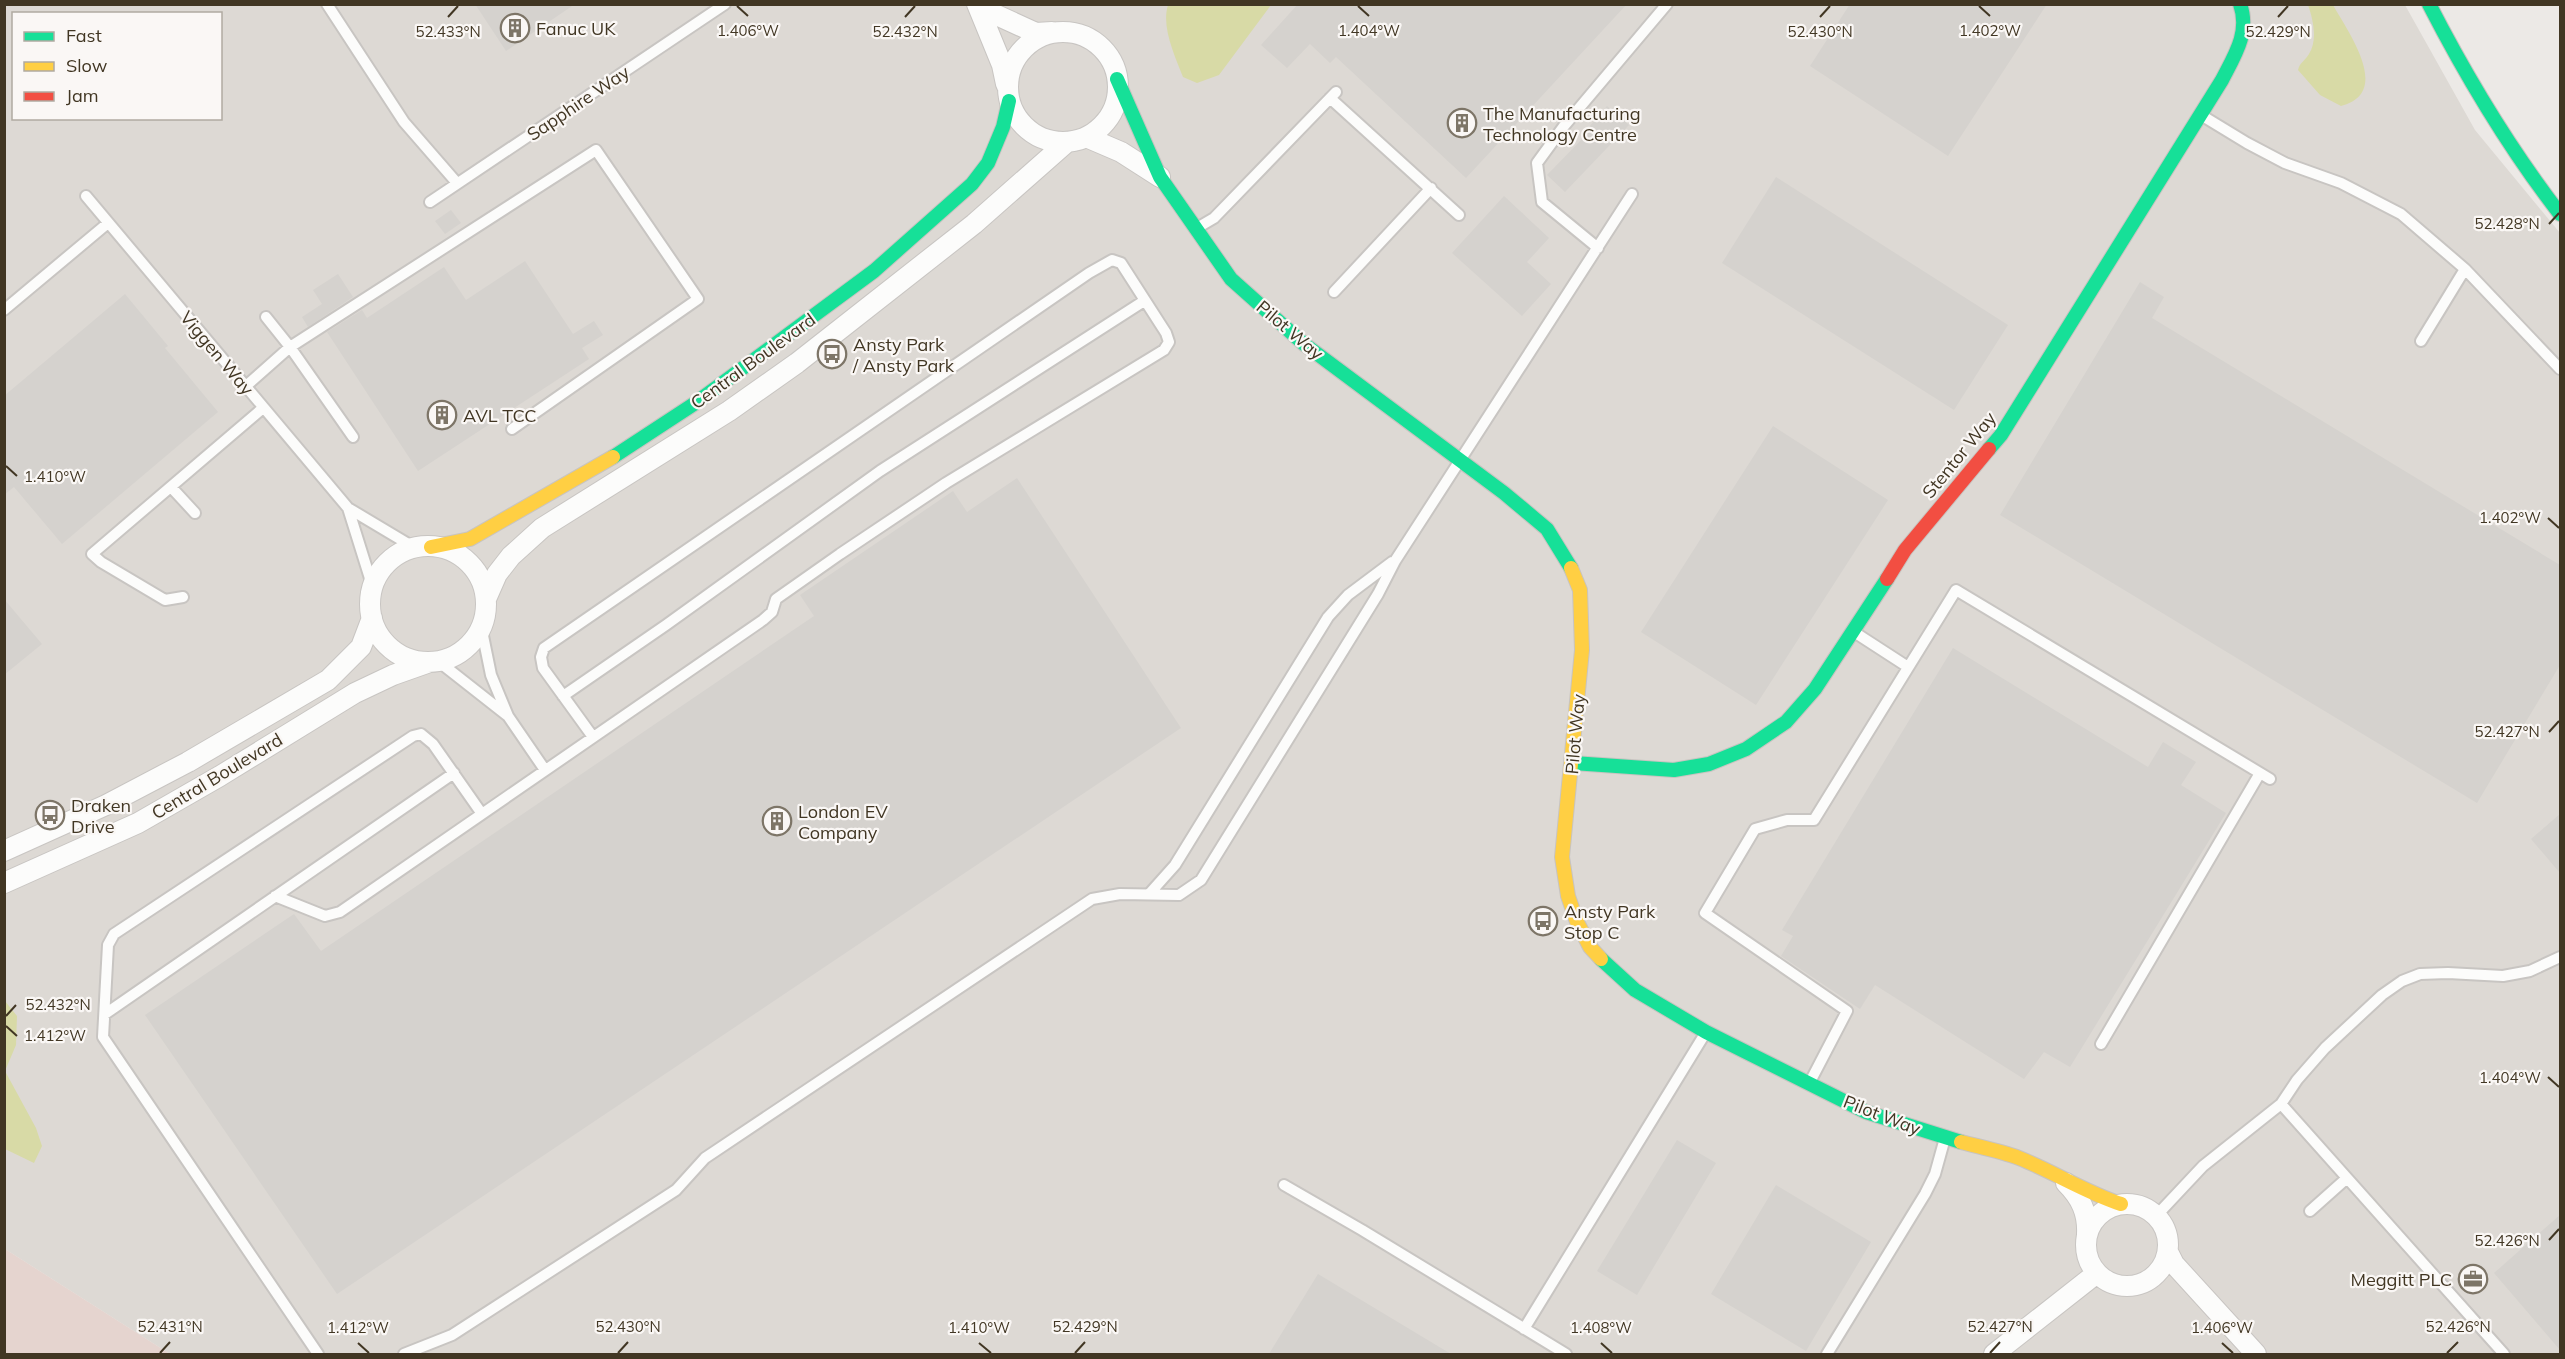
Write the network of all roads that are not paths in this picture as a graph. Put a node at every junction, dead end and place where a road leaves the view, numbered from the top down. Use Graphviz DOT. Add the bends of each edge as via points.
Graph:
graph roads {
  1 [pos="327,4"];
  2 [pos="725,4"];
  3 [pos="1667,4"];
  4 [pos="2240,4"];
  5 [pos="2428,4"];
  6 [pos="978,6"];
  7 [pos="1061,32"];
  8 [pos="1117,79"];
  9 [pos="1008,97"];
  10 [pos="2201,115"];
  11 [pos="1076,140"];
  12 [pos="1160,177"];
  13 [pos="458,183"];
  14 [pos="1431,188"];
  15 [pos="1632,194"];
  16 [pos="86,196"];
  17 [pos="430,202"];
  18 [pos="2560,214"];
  19 [pos="1459,215"];
  20 [pos="108,223"];
  21 [pos="1196,228"];
  22 [pos="1598,248"];
  23 [pos="2465,269"];
  24 [pos="1334,292"];
  25 [pos="1144,301"];
  26 [pos="4,310"];
  27 [pos="266,317"];
  28 [pos="2421,341"];
  29 [pos="290,347"];
  30 [pos="2560,369"];
  31 [pos="246,386"];
  32 [pos="263,408"];
  33 [pos="512,429"];
  34 [pos="353,437"];
  35 [pos="1460,462"];
  36 [pos="171,487"];
  37 [pos="348,508"];
  38 [pos="195,513"];
  39 [pos="423,547"];
  40 [pos="1395,561"];
  41 [pos="373,588"];
  42 [pos="183,597"];
  43 [pos="486,599"];
  44 [pos="372,618"];
  45 [pos="481,626"];
  46 [pos="1851,631"];
  47 [pos="433,662"];
  48 [pos="1908,667"];
  49 [pos="563,696"];
  50 [pos="508,716"];
  51 [pos="593,737"];
  52 [pos="1573,763"];
  53 [pos="545,770"];
  54 [pos="454,773"];
  55 [pos="482,814"];
  56 [pos="4,850"];
  57 [pos="4,883"];
  58 [pos="1150,893"];
  59 [pos="275,896"];
  60 [pos="2560,957"];
  61 [pos="105,1014"];
  62 [pos="1706,1032"];
  63 [pos="2101,1044"];
  64 [pos="1809,1084"];
  65 [pos="2281,1104"];
  66 [pos="1945,1138"];
  67 [pos="2056,1174"];
  68 [pos="2347,1178"];
  69 [pos="1284,1185"];
  70 [pos="2121,1204"];
  71 [pos="2310,1211"];
  72 [pos="2157,1215"];
  73 [pos="2087,1234"];
  74 [pos="2168,1252"];
  75 [pos="2097,1273"];
  76 [pos="2149,1280"];
  77 [pos="2210,1304"];
  78 [pos="1524,1329"];
  79 [pos="318,1354"];
  80 [pos="404,1354"];
  81 [pos="1566,1354"];
  82 [pos="1827,1354"];
  83 [pos="1994,1354"];
  84 [pos="2256,1354"];
  85 [pos="2504,1354"];
  1 -- 13 [label="lane" via="404,122"];
  2 -- 13 [label="lane, Sapphire Way"];
  3 -- 22 [label="lane" via="1537,163 1542,202"];
  4 -- 10 [label="street, Stentor Way" via="2244,12 2243,38"];
  5 -- 18 [label="street" via="2478,99"];
  6 -- 7 [label="street" via="1036,33"];
  6 -- 9 [label="street" via="1002,66"];
  7 -- 8 [label="street" via="1092,40 1113,64"];
  7 -- 9 [label="street" via="1029,43 1017,56 1009,74"];
  8 -- 11 [label="street" via="1112,112 1101,126"];
  8 -- 12 [label="street, Pilot Way"];
  9 -- 11 [label="street" via="1022,124 1035,135 1051,141"];
  9 -- 39 [label="street, Central Boulevard" via="1003,127 988,163 972,184 874,271 697,402 619,453 470,539"];
  10 -- 23 [label="lane" via="2285,163 2341,183 2401,214"];
  10 -- 46 [label="street, Stentor Way" via="2001,435 1905,550"];
  11 -- 12 [label="street, Pilot Way" via="1121,152"];
  11 -- 43 [label="street, Central Boulevard" via="797,363 729,411 542,528 504,565"];
  12 -- 21 [label="street, Pilot Way"];
  13 -- 17 [label="lane, Sapphire Way"];
  14 -- 19 [label="lane"];
  14 -- 21 [label="lane" via="1333,95 1214,218"];
  14 -- 24 [label="lane"];
  15 -- 22 [label="lane"];
  16 -- 20 [label="lane, Viggen Way"];
  20 -- 26 [label="lane"];
  20 -- 31 [label="lane, Viggen Way"];
  21 -- 35 [label="street, Pilot Way" via="1231,279 1304,344"];
  22 -- 35 [label="lane"];
  23 -- 28 [label="lane"];
  23 -- 30 [label="lane"];
  25 -- 49 [label="lane" via="880,471"];
  25 -- 49 [label="lane" via="1121,263 1112,260 1089,273 544,648 543,668"];
  25 -- 51 [label="lane" via="1166,333 1169,342 1164,350 946,483 840,554 776,598 772,612 763,620"];
  27 -- 29 [label="lane"];
  29 -- 31 [label="lane"];
  29 -- 33 [label="lane" via="596,150 698,299"];
  29 -- 34 [label="lane"];
  31 -- 32 [label="lane, Viggen Way"];
  32 -- 36 [label="lane"];
  32 -- 37 [label="lane, Viggen Way"];
  35 -- 40 [label="lane"];
  35 -- 52 [label="street, Pilot Way" via="1547,530 1568,560 1580,590 1582,650"];
  36 -- 38 [label="lane"];
  36 -- 42 [label="lane" via="92,554 165,600"];
  37 -- 39 [label="lane, Viggen Way"];
  37 -- 41 [label="lane, Viggen Way"];
  39 -- 41 [label="street" via="402,552 390,561"];
  39 -- 43 [label="street" via="446,549 469,563 478,575"];
  40 -- 58 [label="lane" via="1348,596 1328,617 1174,864"];
  40 -- 58 [label="lane" via="1200,880 1179,895"];
  41 -- 44 [label="street"];
  43 -- 45 [label="street"];
  44 -- 47 [label="street" via="378,633 392,649 405,658"];
  44 -- 56 [label="street, Central Boulevard" via="361,646 328,680 188,762"];
  45 -- 47 [label="street" via="465,648"];
  45 -- 50 [label="lane" via="491,675"];
  46 -- 48 [label="lane"];
  46 -- 52 [label="street, Stentor Way" via="1815,688 1786,722 1746,749 1708,764 1674,770"];
  47 -- 50 [label="lane"];
  47 -- 57 [label="street, Central Boulevard" via="355,693 138,823"];
  48 -- 63 [label="lane" via="1956,590 2265,776"];
  48 -- 64 [label="lane" via="1814,820 1787,820 1755,829 1705,913 1847,1011"];
  49 -- 51 [label="lane"];
  50 -- 53 [label="lane"];
  51 -- 53 [label="lane"];
  52 -- 62 [label="street, Pilot Way" via="1562,856 1568,896 1577,922 1590,947 1609,968 1635,990"];
  53 -- 55 [label="lane"];
  54 -- 55 [label="lane"];
  54 -- 59 [label="lane"];
  54 -- 61 [label="lane" via="428,737 413,736 114,934 108,945"];
  55 -- 59 [label="lane" via="332,915 325,916"];
  58 -- 80 [label="lane" via="1092,899 705,1158 676,1190 452,1335"];
  59 -- 61 [label="lane"];
  60 -- 65 [label="lane" via="2530,971 2503,976 2420,974 2402,981 2325,1048"];
  61 -- 79 [label="lane" via="104,1037"];
  62 -- 64 [label="street, Pilot Way"];
  62 -- 78 [label="lane"];
  64 -- 66 [label="street, Pilot Way" via="1866,1112"];
  65 -- 68 [label="lane"];
  65 -- 72 [label="lane" via="2204,1166"];
  66 -- 67 [label="street, Pilot Way" via="2017,1157"];
  66 -- 82 [label="lane" via="1925,1194"];
  67 -- 70 [label="street, Pilot Way" via="2092,1194"];
  67 -- 73 [label="street, Pilot Way" via="2082,1205"];
  68 -- 71 [label="lane"];
  68 -- 85 [label="lane"];
  69 -- 78 [label="lane"];
  70 -- 72 [label="street" via="2135,1204"];
  70 -- 73 [label="street" via="2102,1211"];
  72 -- 74 [label="street" via="2168,1237"];
  73 -- 75 [label="street" via="2089,1261"];
  74 -- 76 [label="street" via="2160,1270"];
  74 -- 77 [label="street"];
  75 -- 76 [label="street" via="2118,1285 2132,1286"];
  75 -- 83 [label="street"];
  76 -- 77 [label="street" via="2181,1286"];
  77 -- 84 [label="street"];
  78 -- 81 [label="lane"];
}
